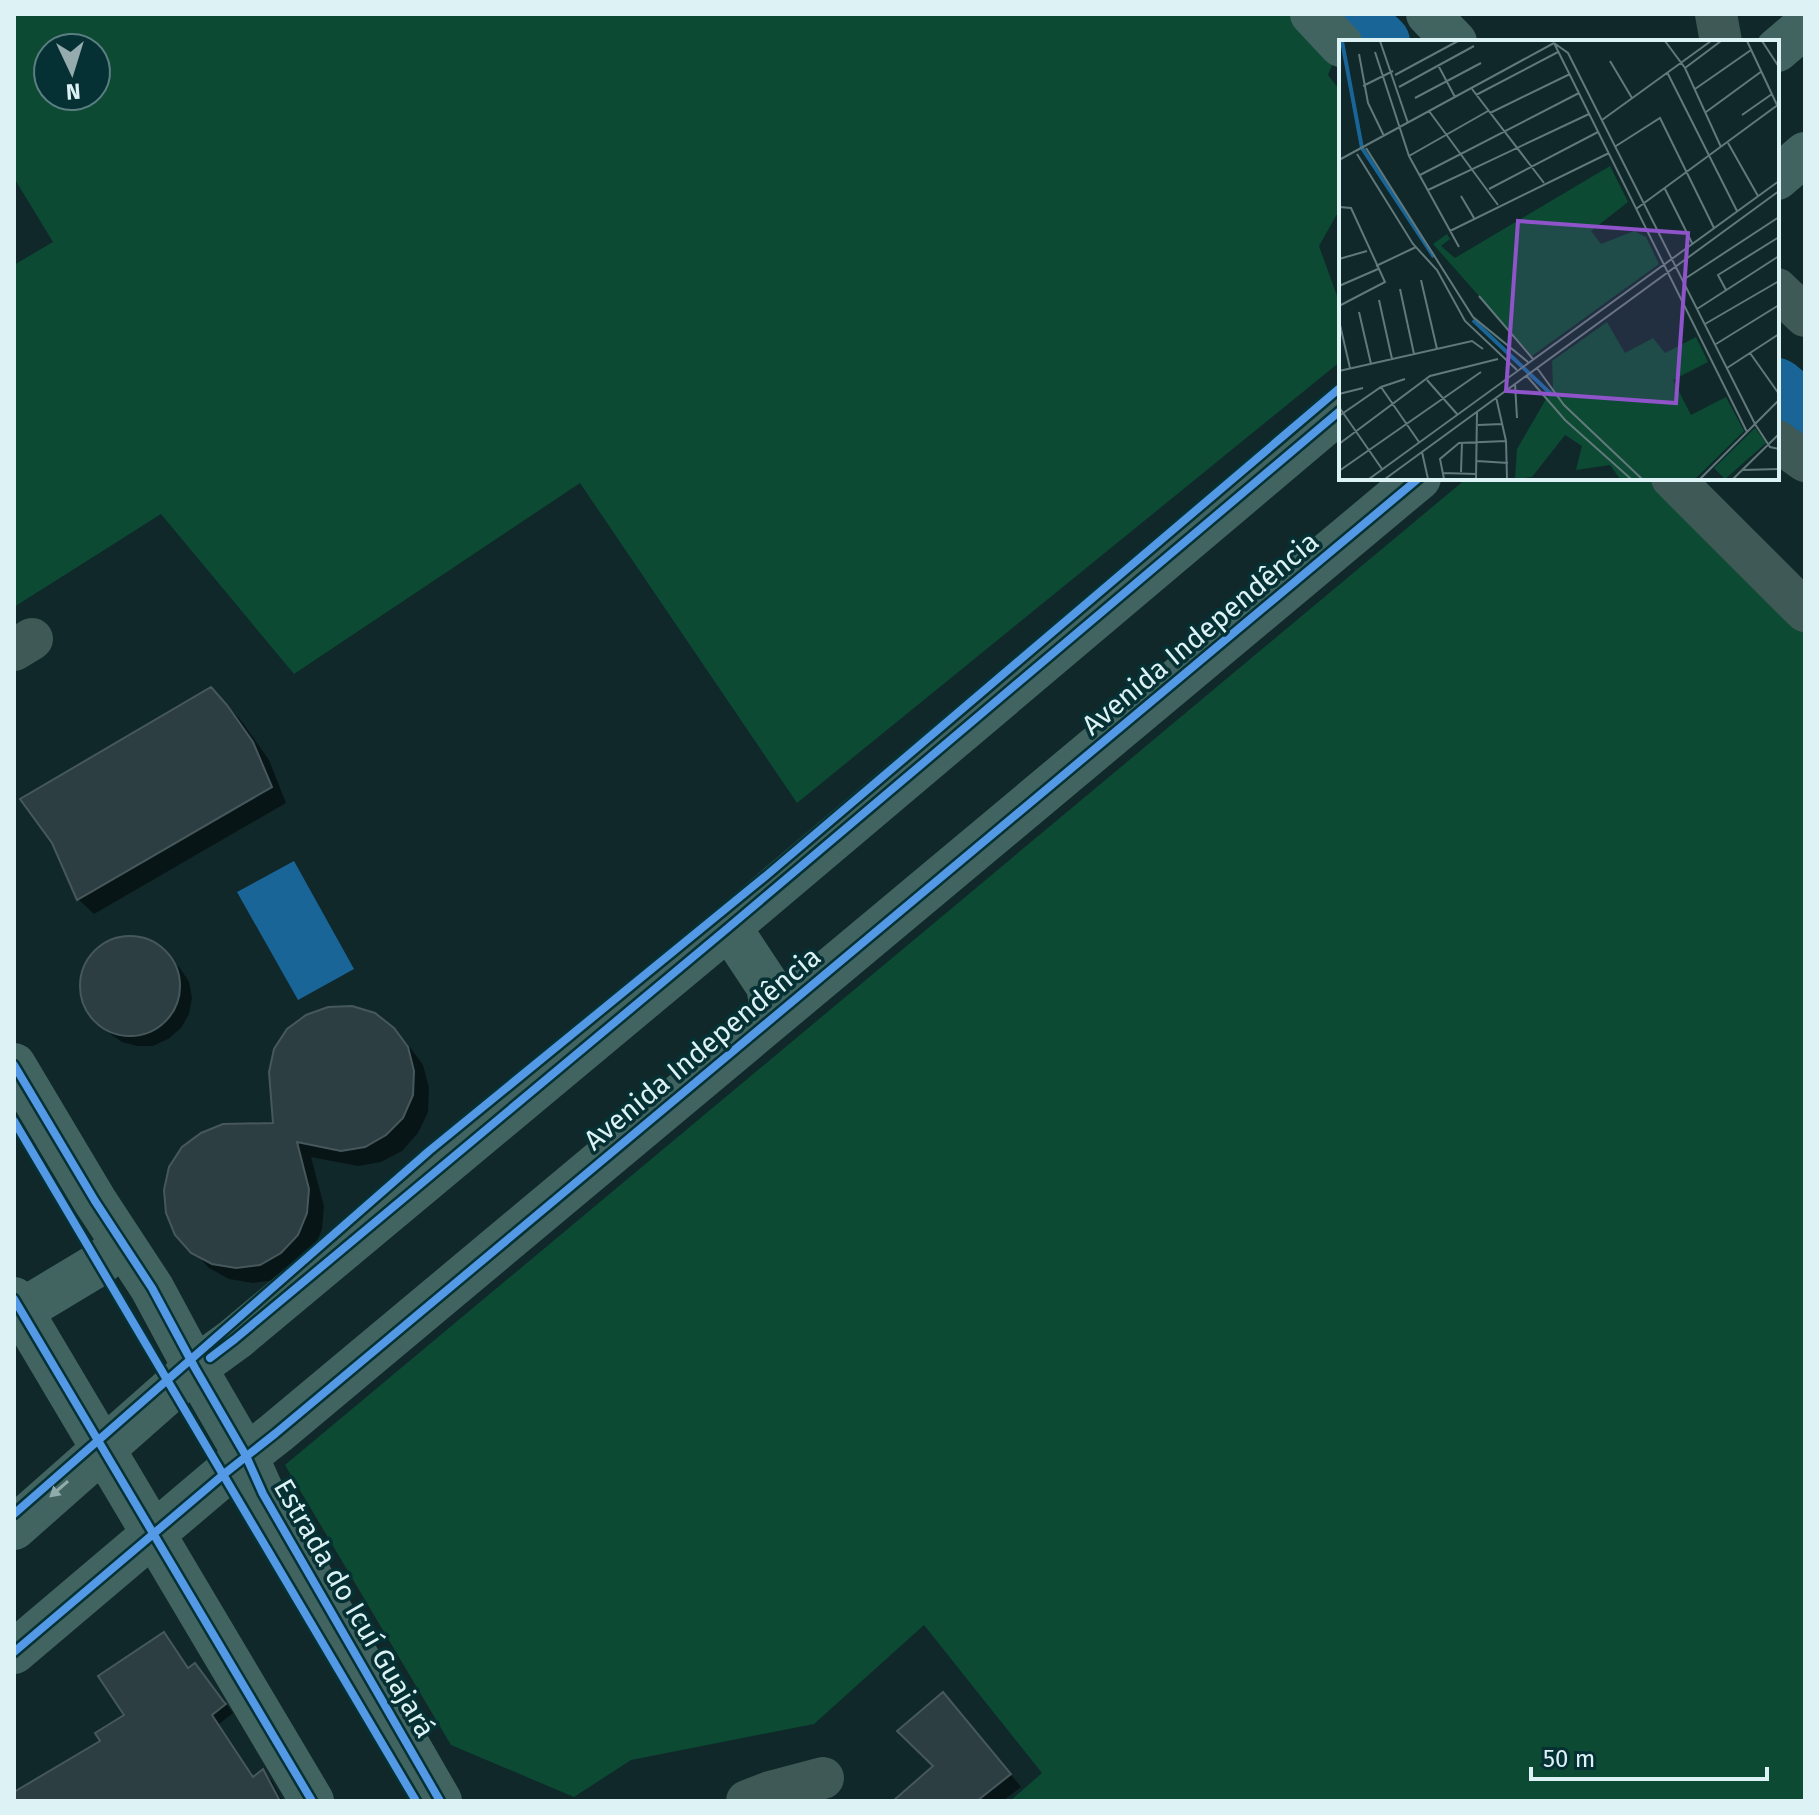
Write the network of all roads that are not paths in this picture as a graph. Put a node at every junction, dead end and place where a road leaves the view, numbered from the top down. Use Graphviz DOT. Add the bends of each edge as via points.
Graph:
graph roads {
  1 [pos="1312,14"];
  2 [pos="1428,14"];
  3 [pos="1716,14"];
  4 [pos="1805,26"];
  5 [pos="1453,40"];
  6 [pos="1721,40"];
  7 [pos="1339,43"];
  8 [pos="1779,48"];
  9 [pos="1805,154"];
  10 [pos="1779,176"];
  11 [pos="1779,291"];
  12 [pos="1805,316"];
  13 [pos="1339,412"];
  14 [pos="1779,442"];
  15 [pos="1805,461"];
  16 [pos="1417,480"];
  17 [pos="1674,480"];
  18 [pos="1805,611"];
  19 [pos="729,927"];
  20 [pos="756,1032"];
  21 [pos="14,1065"];
  22 [pos="122,1244"];
  23 [pos="16,1308"];
  24 [pos="195,1368"];
  25 [pos="104,1450"];
  26 [pos="246,1456"];
  27 [pos="14,1528"];
  28 [pos="154,1534"];
  29 [pos="14,1652"];
  30 [pos="823,1778"];
  31 [pos="312,1801"];
  32 [pos="440,1801"];
  33 [pos="747,1801"];
  1 -- 7 [label="main road"];
  2 -- 5 [label="main road"];
  3 -- 6 [label="street"];
  4 -- 8 [label="main road"];
  9 -- 10 [label="main road"];
  11 -- 12 [label="street"];
  13 -- 19 [label="main road"];
  14 -- 15 [label="street"];
  16 -- 20 [label="main road, Avenida Independência"];
  17 -- 18 [label="street"];
  19 -- 20 [label="main road" via="768,986 772,1009"];
  19 -- 24 [label="main road"];
  20 -- 26 [label="main road, Avenida Independência"];
  21 -- 22 [label="main road, Estrada do Icuí Guajará"];
  22 -- 23 [label="main road" via="99,1264"];
  22 -- 24 [label="main road, Estrada do Icuí Guajará"];
  23 -- 25 [label="main road"];
  24 -- 25 [label="main road"];
  24 -- 26 [label="main road, Estrada do Icuí Guajará"];
  25 -- 27 [label="main road, one-way"];
  25 -- 28 [label="main road"];
  26 -- 28 [label="main road, Avenida Independência"];
  26 -- 32 [label="main road, Estrada do Icuí Guajará"];
  28 -- 29 [label="main road, Avenida Independência"];
  28 -- 31 [label="main road"];
  30 -- 33 [label="street"];
}
